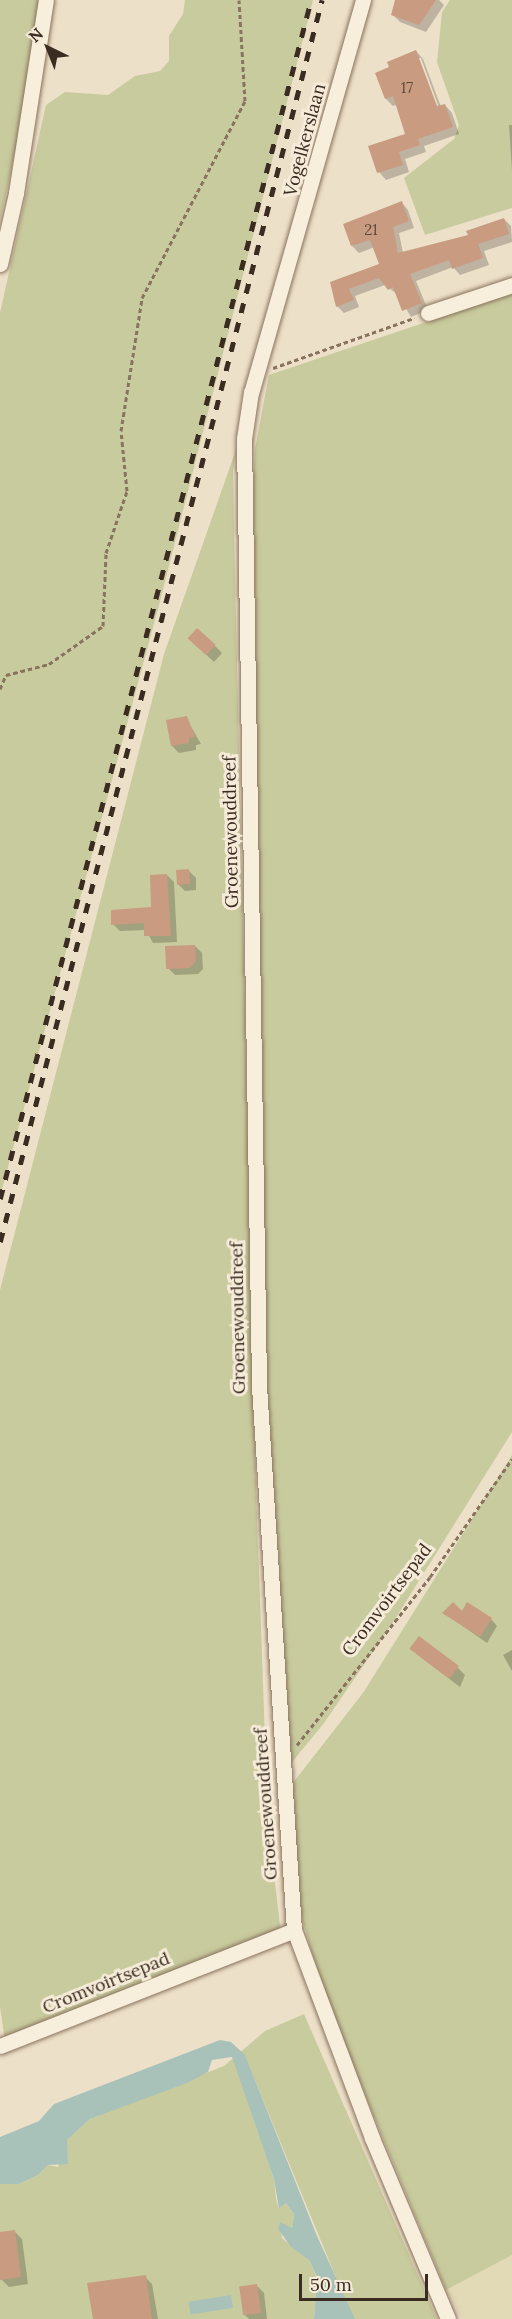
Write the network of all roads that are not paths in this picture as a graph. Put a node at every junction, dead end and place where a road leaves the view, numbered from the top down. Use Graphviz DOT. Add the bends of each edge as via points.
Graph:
graph roads {
  1 [pos="46,0"];
  2 [pos="363,0"];
  3 [pos="0,264"];
  4 [pos="512,285"];
  5 [pos="283,290"];
  6 [pos="428,313"];
  7 [pos="294,1930"];
  8 [pos="0,2046"];
  9 [pos="448,2319"];
  1 -- 3 [label="street"];
  2 -- 5 [label="street, Vogelkerslaan"];
  4 -- 6 [label="street"];
  5 -- 7 [label="street, Groenewouddreef" via="257,374 244,439 259,1386"];
  7 -- 8 [label="street, Cromvoirtsepad"];
  7 -- 9 [label="street, Groenewouddreef" via="372,2138"];
}
